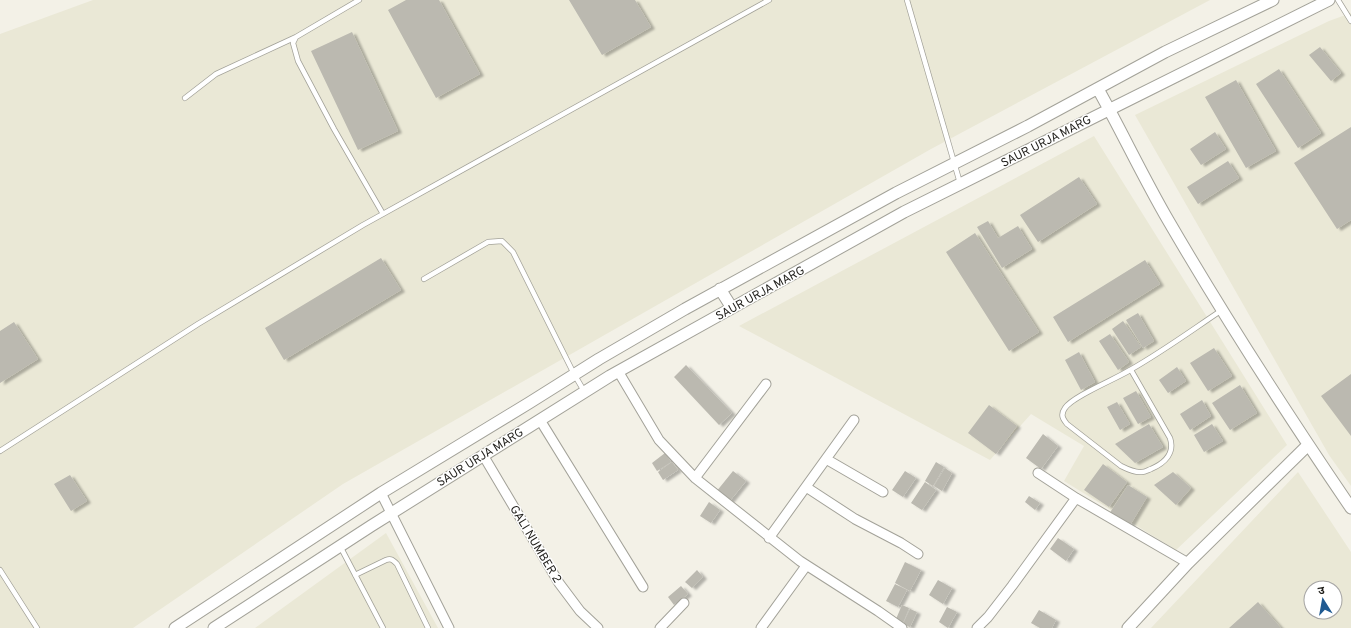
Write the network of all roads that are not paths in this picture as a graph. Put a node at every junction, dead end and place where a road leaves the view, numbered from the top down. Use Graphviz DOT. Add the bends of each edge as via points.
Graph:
graph roads {
  1 [pos="359,0"];
  2 [pos="769,0"];
  3 [pos="907,0"];
  4 [pos="1273,0"];
  5 [pos="1329,0"];
  6 [pos="1338,0"];
  7 [pos="1351,21"];
  8 [pos="296,37"];
  9 [pos="1098,89"];
  10 [pos="185,98"];
  11 [pos="1109,110"];
  12 [pos="954,164"];
  13 [pos="960,184"];
  14 [pos="383,214"];
  15 [pos="424,279"];
  16 [pos="720,289"];
  17 [pos="732,308"];
  18 [pos="1222,310"];
  19 [pos="1131,370"];
  20 [pos="618,371"];
  21 [pos="574,374"];
  22 [pos="766,384"];
  23 [pos="585,392"];
  24 [pos="540,420"];
  25 [pos="854,420"];
  26 [pos="1308,445"];
  27 [pos="0,451"];
  28 [pos="483,455"];
  29 [pos="826,459"];
  30 [pos="1038,473"];
  31 [pos="695,478"];
  32 [pos="806,487"];
  33 [pos="382,492"];
  34 [pos="883,492"];
  35 [pos="1076,498"];
  36 [pos="1351,508"];
  37 [pos="391,513"];
  38 [pos="770,538"];
  39 [pos="340,546"];
  40 [pos="918,554"];
  41 [pos="1188,563"];
  42 [pos="806,566"];
  43 [pos="0,570"];
  44 [pos="356,575"];
  45 [pos="643,587"];
  46 [pos="684,603"];
  47 [pos="37,628"];
  48 [pos="175,628"];
  49 [pos="214,628"];
  50 [pos="383,628"];
  51 [pos="428,628"];
  52 [pos="449,628"];
  53 [pos="598,628"];
  54 [pos="660,628"];
  55 [pos="761,628"];
  56 [pos="902,628"];
  57 [pos="977,628"];
  58 [pos="1128,628"];
  1 -- 8 [label="lane"];
  2 -- 14 [label="lane"];
  3 -- 12 [label="lane"];
  4 -- 9 [label="street, SAUR URJA MARG" via="1166,52"];
  5 -- 11 [label="street, SAUR URJA MARG"];
  6 -- 7 [label="lane"];
  8 -- 10 [label="lane" via="216,74"];
  8 -- 14 [label="lane" via="293,44 298,61"];
  9 -- 11 [label="street"];
  9 -- 12 [label="street, SAUR URJA MARG"];
  11 -- 13 [label="street, SAUR URJA MARG"];
  11 -- 18 [label="street" via="1167,218"];
  12 -- 13 [label="lane"];
  12 -- 16 [label="street, SAUR URJA MARG"];
  13 -- 17 [label="street, SAUR URJA MARG" via="904,212"];
  14 -- 27 [label="lane" via="198,324"];
  15 -- 21 [label="lane" via="488,242 502,241 513,252"];
  16 -- 17 [label="street"];
  16 -- 21 [label="street, SAUR URJA MARG"];
  17 -- 20 [label="street, SAUR URJA MARG"];
  18 -- 19 [label="lane"];
  18 -- 26 [label="street"];
  19 -- 19 [label="lane" via="1074,400 1062,413 1067,424 1121,466 1131,471 1142,472 1168,458 1172,445"];
  20 -- 23 [label="street, SAUR URJA MARG"];
  20 -- 31 [label="street" via="659,440"];
  21 -- 23 [label="lane"];
  21 -- 33 [label="street, SAUR URJA MARG"];
  22 -- 31 [label="street"];
  23 -- 24 [label="street, SAUR URJA MARG"];
  24 -- 28 [label="street, SAUR URJA MARG"];
  24 -- 45 [label="street"];
  25 -- 29 [label="street"];
  26 -- 36 [label="street"];
  26 -- 41 [label="street"];
  28 -- 37 [label="street, SAUR URJA MARG"];
  28 -- 53 [label="street, GALI NUMBER 2" via="559,583 580,611"];
  29 -- 32 [label="street"];
  29 -- 34 [label="street"];
  30 -- 35 [label="street"];
  31 -- 38 [label="street"];
  32 -- 38 [label="street"];
  32 -- 40 [label="street" via="855,519"];
  33 -- 37 [label="street"];
  33 -- 48 [label="street, SAUR URJA MARG"];
  35 -- 41 [label="street"];
  35 -- 57 [label="street" via="1012,586"];
  37 -- 39 [label="street, SAUR URJA MARG"];
  37 -- 52 [label="street"];
  38 -- 42 [label="street"];
  39 -- 44 [label="lane"];
  39 -- 49 [label="street, SAUR URJA MARG"];
  41 -- 58 [label="street"];
  42 -- 55 [label="street"];
  42 -- 56 [label="street"];
  43 -- 47 [label="lane"];
  44 -- 50 [label="lane"];
  44 -- 51 [label="lane" via="386,560 393,560"];
  46 -- 54 [label="street"];
}
